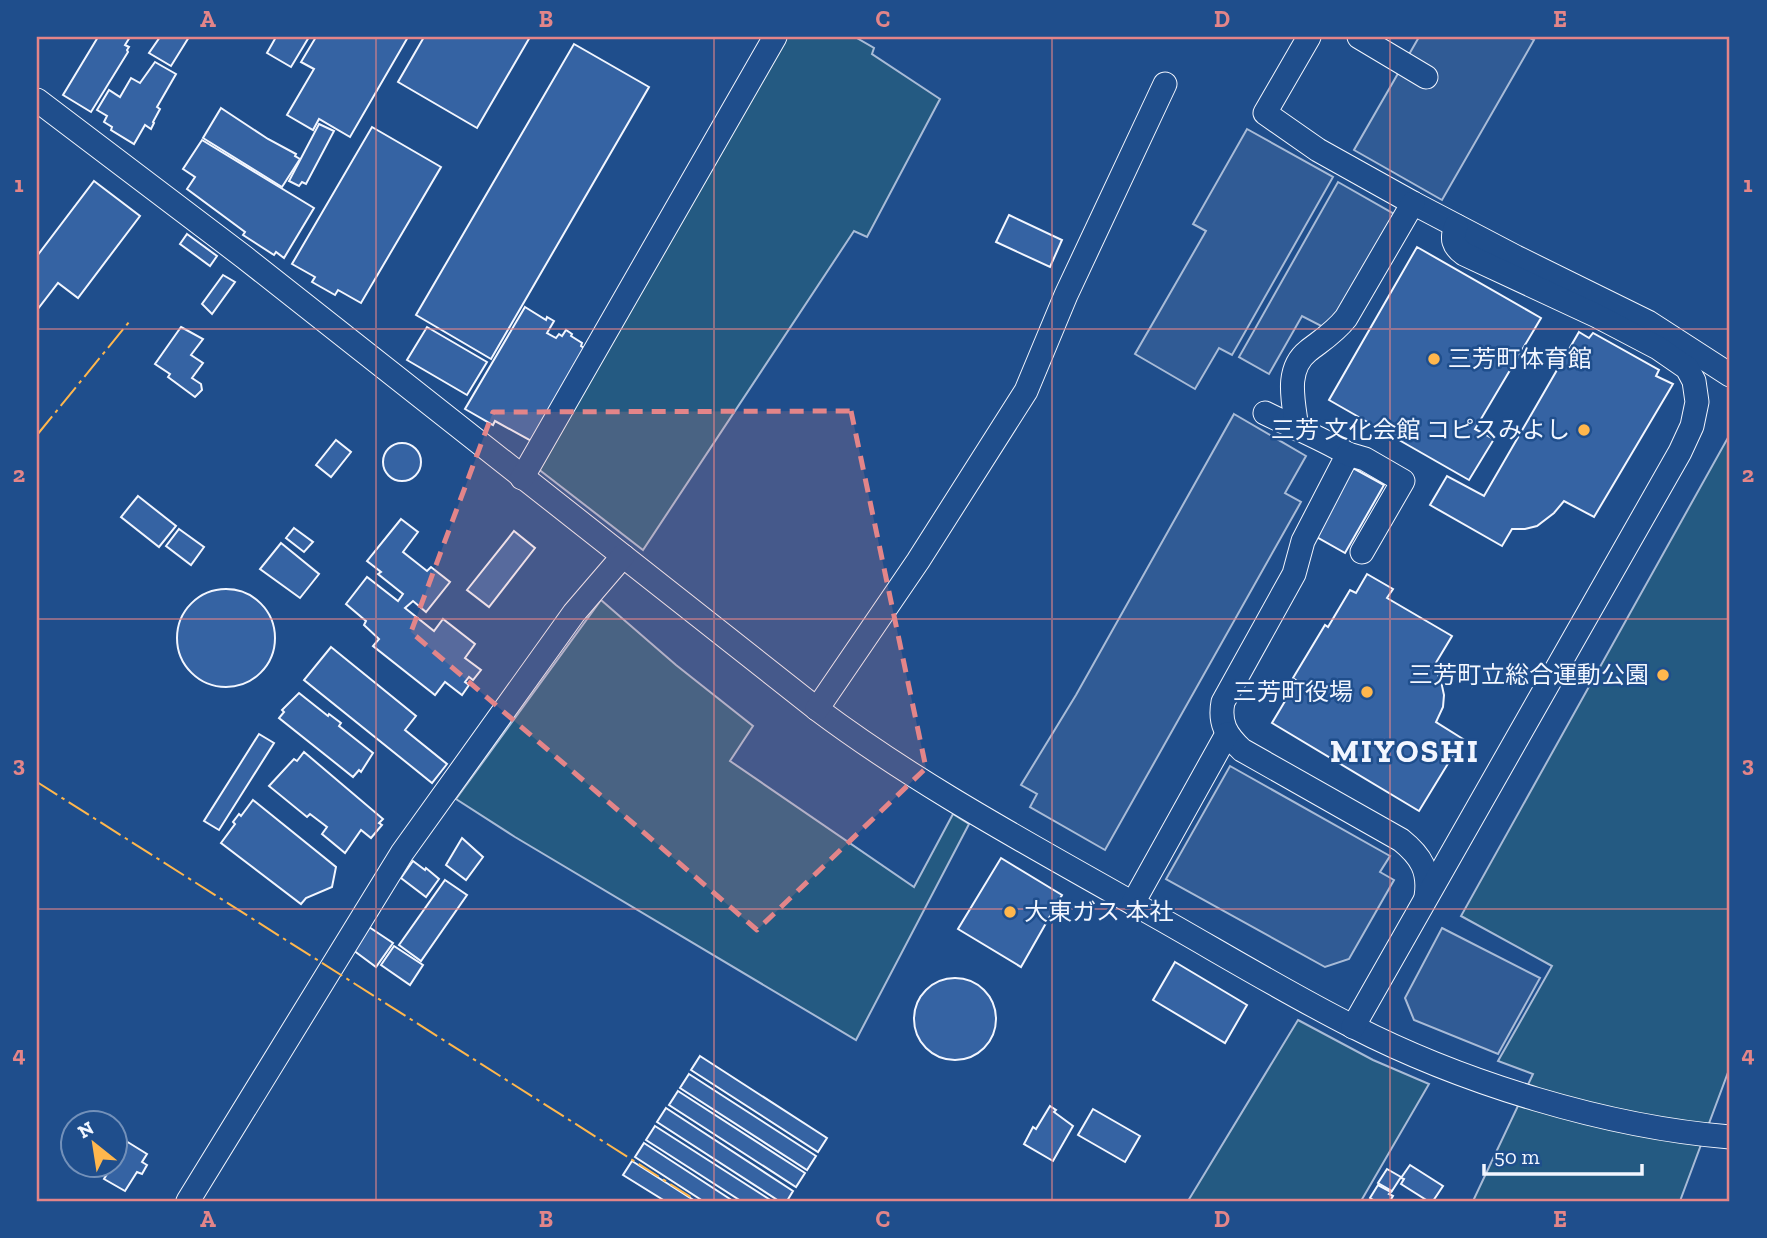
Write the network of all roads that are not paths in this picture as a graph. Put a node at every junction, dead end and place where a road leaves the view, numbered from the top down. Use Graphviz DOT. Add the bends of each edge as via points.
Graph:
graph roads {
  1 [pos="775,37"];
  2 [pos="1308,37"];
  3 [pos="1359,37"];
  4 [pos="1426,78"];
  5 [pos="1165,84"];
  6 [pos="37,100"];
  7 [pos="1423,209"];
  8 [pos="1456,226"];
  9 [pos="1730,375"];
  10 [pos="1265,413"];
  11 [pos="1297,429"];
  12 [pos="1348,454"];
  13 [pos="522,478"];
  14 [pos="1362,552"];
  15 [pos="623,556"];
  16 [pos="817,709"];
  17 [pos="1227,734"];
  18 [pos="1426,897"];
  19 [pos="1133,902"];
  20 [pos="1353,1027"];
  21 [pos="1730,1137"];
  22 [pos="188,1201"];
  1 -- 13 [label="street"];
  2 -- 7 [label="street" via="1265,113 1318,150"];
  3 -- 4 [label="street"];
  5 -- 16 [label="street" via="1026,391"];
  6 -- 13 [label="street"];
  7 -- 8 [label="street"];
  7 -- 11 [label="street" via="1334,334 1301,357 1295,367"];
  8 -- 9 [label="street" via="1648,322"];
  8 -- 18 [label="street" via="1453,241 1464,254 1597,316 1687,368 1697,402 1680,452"];
  10 -- 11 [label="street"];
  11 -- 12 [label="street"];
  12 -- 14 [label="street" via="1403,481"];
  12 -- 17 [label="street" via="1303,541 1294,574 1223,702 1220,717"];
  13 -- 15 [label="street"];
  15 -- 16 [label="street"];
  15 -- 22 [label="street" via="574,613 402,853"];
  16 -- 19 [label="street" via="973,812"];
  17 -- 18 [label="street" via="1242,750 1401,840 1422,860 1428,881"];
  17 -- 19 [label="street"];
  18 -- 20 [label="street"];
  19 -- 20 [label="street"];
  20 -- 21 [label="street" via="1426,1060 1560,1107"];
}
